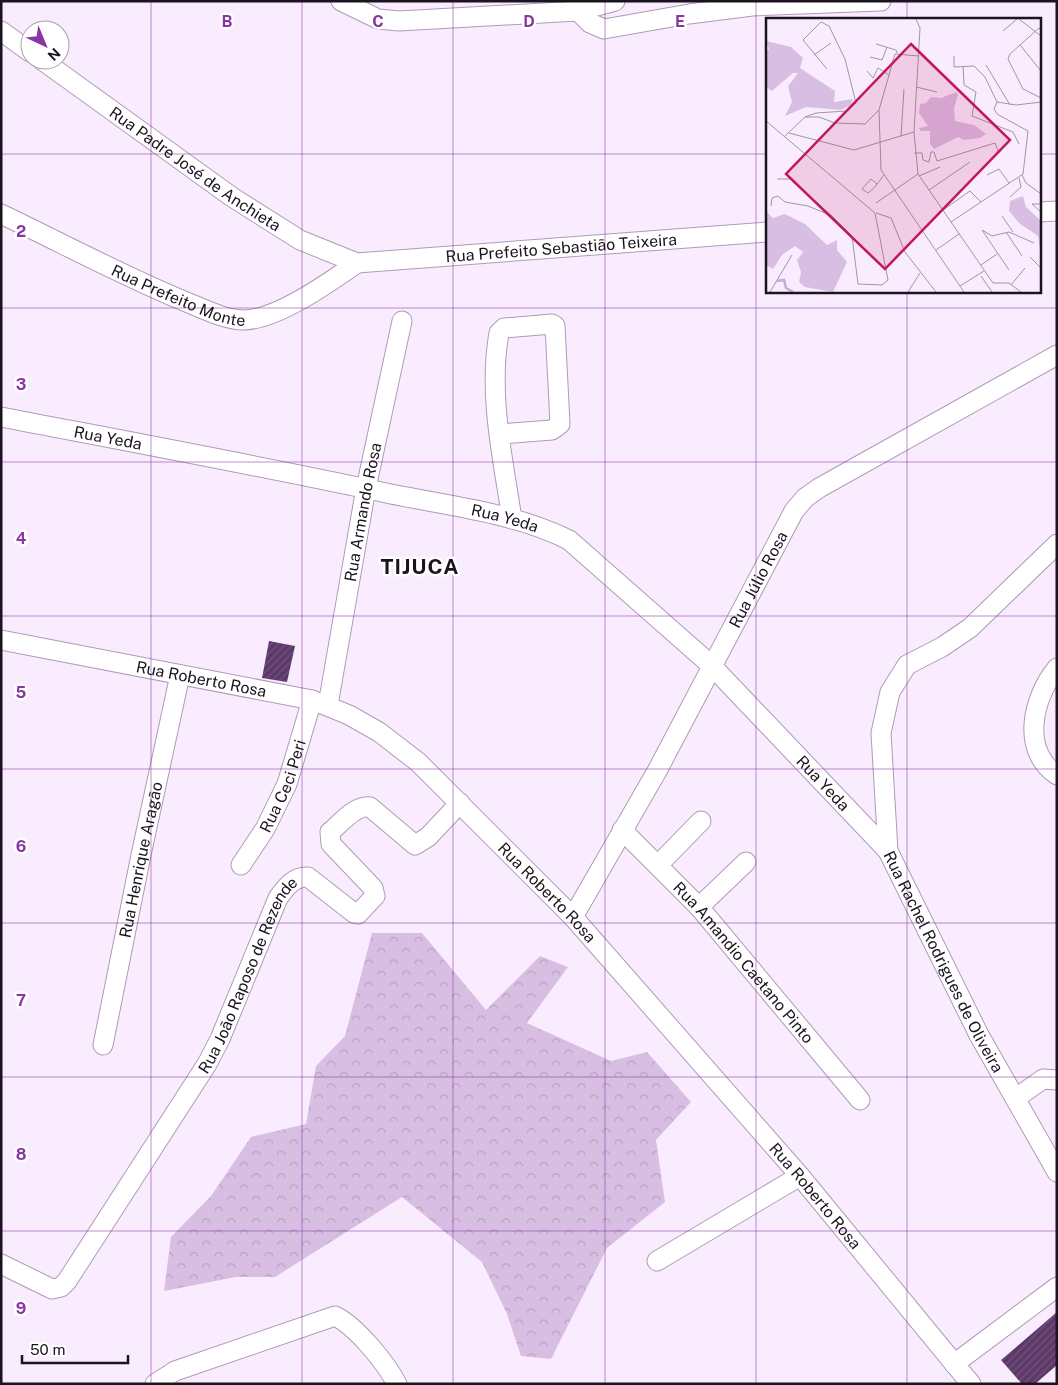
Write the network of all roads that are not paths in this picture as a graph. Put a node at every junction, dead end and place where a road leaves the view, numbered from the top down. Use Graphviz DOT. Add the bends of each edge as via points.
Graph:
graph roads {
  1 [pos="341,1"];
  2 [pos="615,1"];
  3 [pos="881,1"];
  4 [pos="578,11"];
  5 [pos="1,31"];
  6 [pos="20,45"];
  7 [pos="56,70"];
  8 [pos="1057,211"];
  9 [pos="1040,212"];
  10 [pos="1,214"];
  11 [pos="766,232"];
  12 [pos="357,263"];
  13 [pos="402,321"];
  14 [pos="1057,355"];
  15 [pos="1,417"];
  16 [pos="500,434"];
  17 [pos="366,488"];
  18 [pos="512,520"];
  19 [pos="1057,544"];
  20 [pos="1,640"];
  21 [pos="710,665"];
  22 [pos="1057,668"];
  23 [pos="180,675"];
  24 [pos="320,702"];
  25 [pos="1057,775"];
  26 [pos="460,804"];
  27 [pos="701,821"];
  28 [pos="622,830"];
  29 [pos="888,851"];
  30 [pos="746,862"];
  31 [pos="659,864"];
  32 [pos="241,865"];
  33 [pos="699,907"];
  34 [pos="573,917"];
  35 [pos="103,1045"];
  36 [pos="1057,1080"];
  37 [pos="1016,1098"];
  38 [pos="860,1100"];
  39 [pos="1057,1172"];
  40 [pos="800,1176"];
  41 [pos="657,1261"];
  42 [pos="1,1264"];
  43 [pos="1057,1287"];
  44 [pos="954,1364"];
  45 [pos="155,1384"];
  46 [pos="397,1384"];
  47 [pos="970,1384"];
  1 -- 4 [label="street" via="378,19 399,21"];
  2 -- 4 [label="street"];
  3 -- 4 [label="street" via="752,6 604,29 590,23"];
  5 -- 6 [label="street"];
  7 -- 12 [label="street, Rua Padre José de Anchieta" via="232,197 300,240"];
  8 -- 9 [label="street"];
  10 -- 12 [label="street, Rua Prefeito Monte" via="160,291 222,316 242,320 288,306"];
  11 -- 12 [label="street, Rua Prefeito Sebastião Teixeira"];
  13 -- 17 [label="street, Rua Armando Rosa"];
  14 -- 21 [label="street, Rua Júlio Rosa" via="805,498 794,511"];
  15 -- 17 [label="street, Rua Yeda"];
  16 -- 16 [label="street" via="496,389 501,330 552,324 555,326 560,424 552,430"];
  16 -- 18 [label="street"];
  17 -- 18 [label="street, Rua Yeda"];
  17 -- 24 [label="street, Rua Armando Rosa"];
  18 -- 21 [label="street, Rua Yeda" via="550,530 569,540"];
  19 -- 29 [label="street, Rua Rachel Rodrigues de Oliveira" via="970,628 907,665 890,692 881,734"];
  20 -- 23 [label="street, Rua Roberto Rosa"];
  21 -- 28 [label="street, Rua Júlio Rosa"];
  21 -- 29 [label="street, Rua Yeda"];
  22 -- 25 [label="street" via="1040,696 1032,730 1049,770"];
  23 -- 24 [label="street, Rua Roberto Rosa"];
  23 -- 35 [label="street, Rua Henrique Aragão"];
  24 -- 26 [label="street, Rua Roberto Rosa" via="379,732 418,762"];
  24 -- 32 [label="street, Rua Ceci Peri" via="266,829"];
  26 -- 34 [label="street, Rua Roberto Rosa"];
  26 -- 42 [label="street, Rua João Raposo de Rezende" via="428,837 415,844 370,807 363,806 330,832 331,844 373,888 376,896 358,914 308,877 301,876 289,884 278,898 207,1064 67,1281 52,1289"];
  27 -- 31 [label="street"];
  28 -- 31 [label="street, Rua Amandio Caetano Pinto"];
  28 -- 34 [label="street, Rua Júlio Rosa"];
  29 -- 37 [label="street, Rua Rachel Rodrigues de Oliveira" via="980,1035"];
  30 -- 33 [label="street"];
  31 -- 33 [label="street, Rua Amandio Caetano Pinto"];
  33 -- 38 [label="street, Rua Amandio Caetano Pinto"];
  34 -- 40 [label="street, Rua Roberto Rosa"];
  36 -- 37 [label="street" via="1044,1079"];
  37 -- 39 [label="street, Rua Rachel Rodrigues de Oliveira"];
  40 -- 41 [label="street"];
  40 -- 44 [label="street, Rua Roberto Rosa"];
  43 -- 44 [label="street"];
  44 -- 47 [label="street, Rua Roberto Rosa"];
  45 -- 46 [label="street" via="175,1371 335,1316 346,1321 391,1372"];
}
